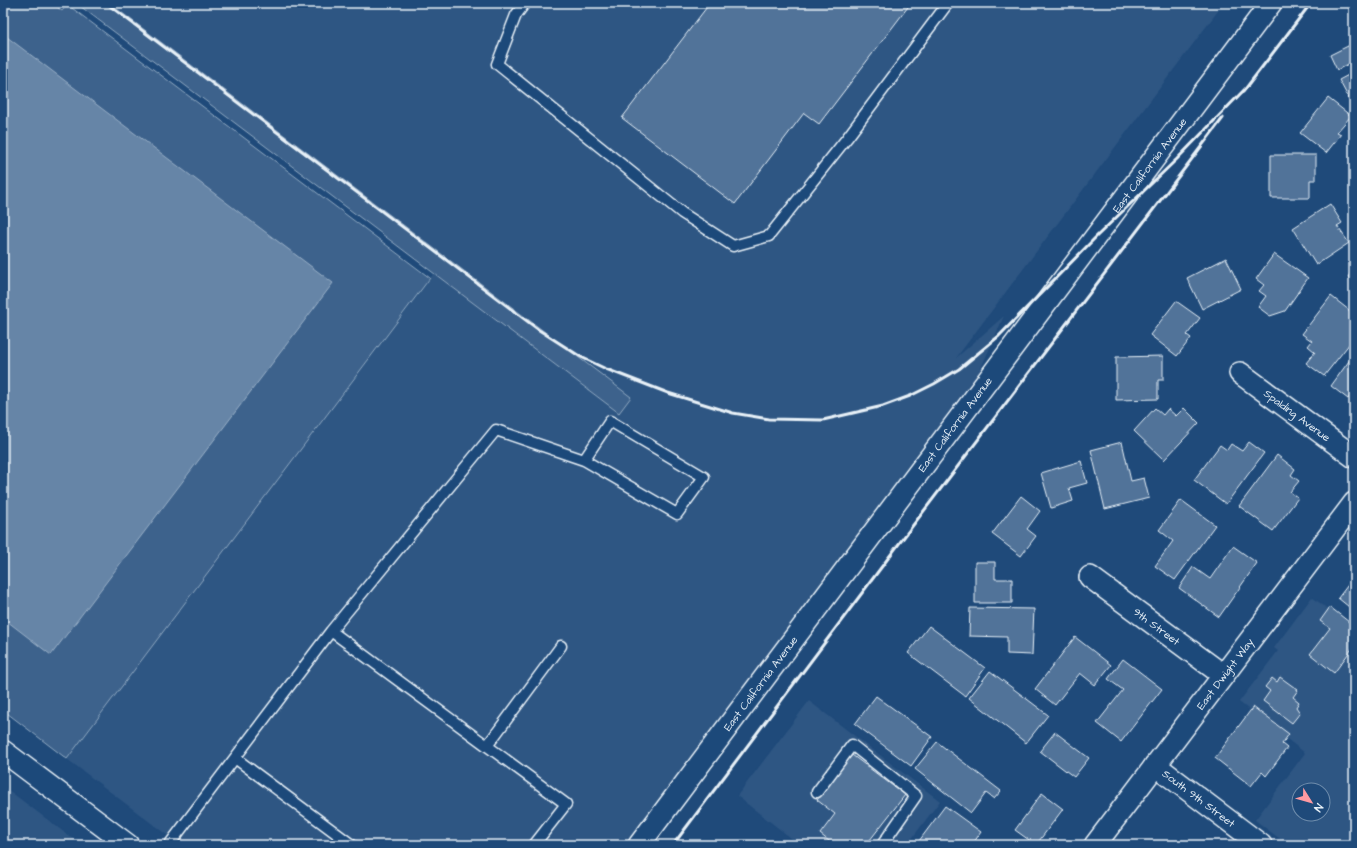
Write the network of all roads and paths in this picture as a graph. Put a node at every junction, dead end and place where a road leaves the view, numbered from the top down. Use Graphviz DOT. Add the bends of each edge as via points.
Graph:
graph roads {
  1 [pos="525,3"];
  2 [pos="948,3"];
  3 [pos="1271,3"];
  4 [pos="1240,373"];
  5 [pos="1354,457"];
  6 [pos="584,460"];
  7 [pos="1354,503"];
  8 [pos="1090,577"];
  9 [pos="331,631"];
  10 [pos="561,646"];
  11 [pos="1223,675"];
  12 [pos="487,746"];
  13 [pos="3,751"];
  14 [pos="235,758"];
  15 [pos="1155,765"];
  16 [pos="817,792"];
  17 [pos="128,845"];
  18 [pos="169,845"];
  19 [pos="352,845"];
  20 [pos="534,845"];
  21 [pos="639,845"];
  22 [pos="882,845"];
  23 [pos="1095,845"];
  24 [pos="1261,845"];
  1 -- 2 [label="lane" via="516,15 497,64 682,213 733,246 769,236 847,138"];
  3 -- 21 [label="street, East California Avenue"];
  4 -- 5 [label="street, Spalding Avenue"];
  6 -- 6 [label="lane" via="677,514 704,477 610,421"];
  6 -- 9 [label="lane" via="496,430"];
  7 -- 11 [label="street, East Dwight Way"];
  8 -- 11 [label="street, 9th Street"];
  9 -- 12 [label="lane"];
  9 -- 14 [label="lane"];
  10 -- 12 [label="lane"];
  11 -- 15 [label="street, East Dwight Way"];
  12 -- 20 [label="lane" via="566,804"];
  13 -- 17 [label="street"];
  14 -- 18 [label="lane"];
  14 -- 19 [label="lane"];
  15 -- 23 [label="street, East Dwight Way"];
  15 -- 24 [label="street, South 9th Street"];
  16 -- 22 [label="lane" via="852,745 916,796"];
}
